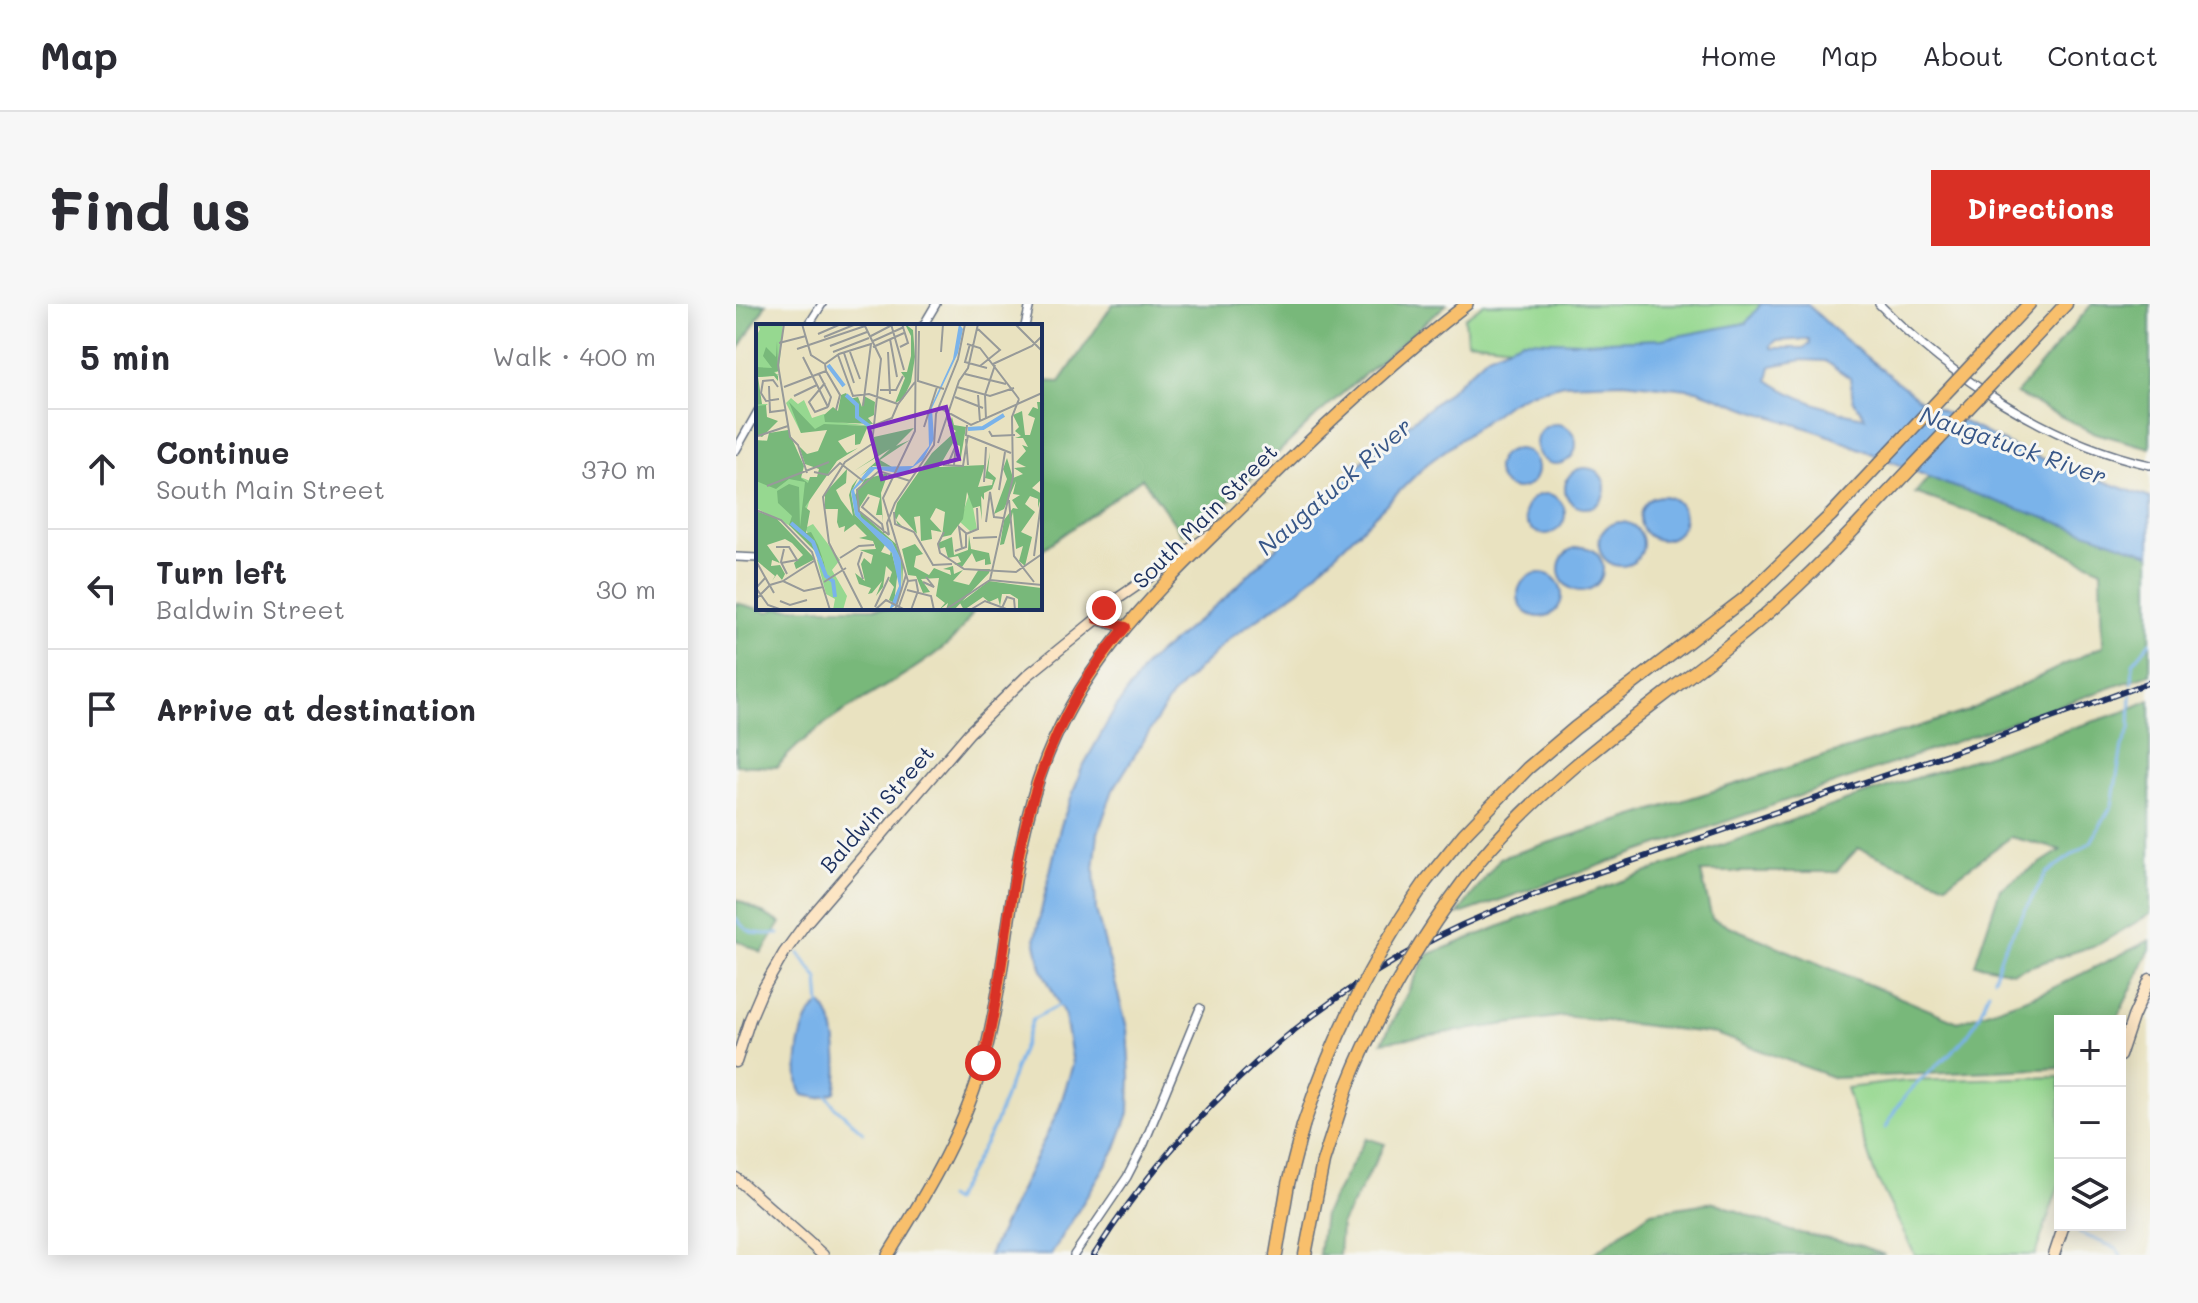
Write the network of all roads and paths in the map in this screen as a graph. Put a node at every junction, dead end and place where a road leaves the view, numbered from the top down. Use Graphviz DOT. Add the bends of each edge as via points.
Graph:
graph roads {
  1 [pos="822,304"];
  2 [pos="936,304"];
  3 [pos="1030,304"];
  4 [pos="1467,304"];
  5 [pos="1879,304"];
  6 [pos="2029,304"];
  7 [pos="2066,304"];
  8 [pos="809,324"];
  9 [pos="924,324"];
  10 [pos="1025,324"];
  11 [pos="756,415"];
  12 [pos="736,450"];
  13 [pos="2150,465"];
  14 [pos="1215,534"];
  15 [pos="736,557"];
  16 [pos="756,558"];
  17 [pos="1097,619"];
  18 [pos="1126,627"];
  19 [pos="2150,979"];
  20 [pos="1200,1008"];
  21 [pos="2126,1038"];
  22 [pos="736,1062"];
  23 [pos="736,1178"];
  24 [pos="2062,1231"];
  25 [pos="823,1255"];
  26 [pos="888,1255"];
  27 [pos="1074,1255"];
  28 [pos="1276,1255"];
  29 [pos="1305,1255"];
  30 [pos="2054,1255"];
  1 -- 8 [label="street"];
  2 -- 9 [label="street"];
  3 -- 10 [label="street"];
  4 -- 14 [label="main road, South Main Street" via="1353,398"];
  5 -- 13 [label="street" via="1994,396 2089,446"];
  6 -- 28 [label="highway, bridge" via="1831,515 1744,599 1528,768 1426,881 1361,986 1323,1070 1303,1126"];
  7 -- 29 [label="highway, bridge" via="1808,577 1548,787 1480,860 1400,974 1372,1028 1323,1162"];
  11 -- 12 [label="street"];
  14 -- 17 [label="main road, Baldwin Street" via="1107,606"];
  14 -- 18 [label="main road, South Main Street"];
  15 -- 16 [label="street"];
  17 -- 18 [label="main road"];
  17 -- 22 [label="main road, Baldwin Street" via="1028,675 969,733 805,924 758,999"];
  18 -- 26 [label="main road, South Main Street" via="1086,678 1048,753 1022,843 994,1014 977,1081 954,1142"];
  19 -- 21 [label="main road"];
  20 -- 27 [label="street" via="1144,1144"];
  23 -- 25 [label="main road"];
  24 -- 30 [label="main road"];
}
